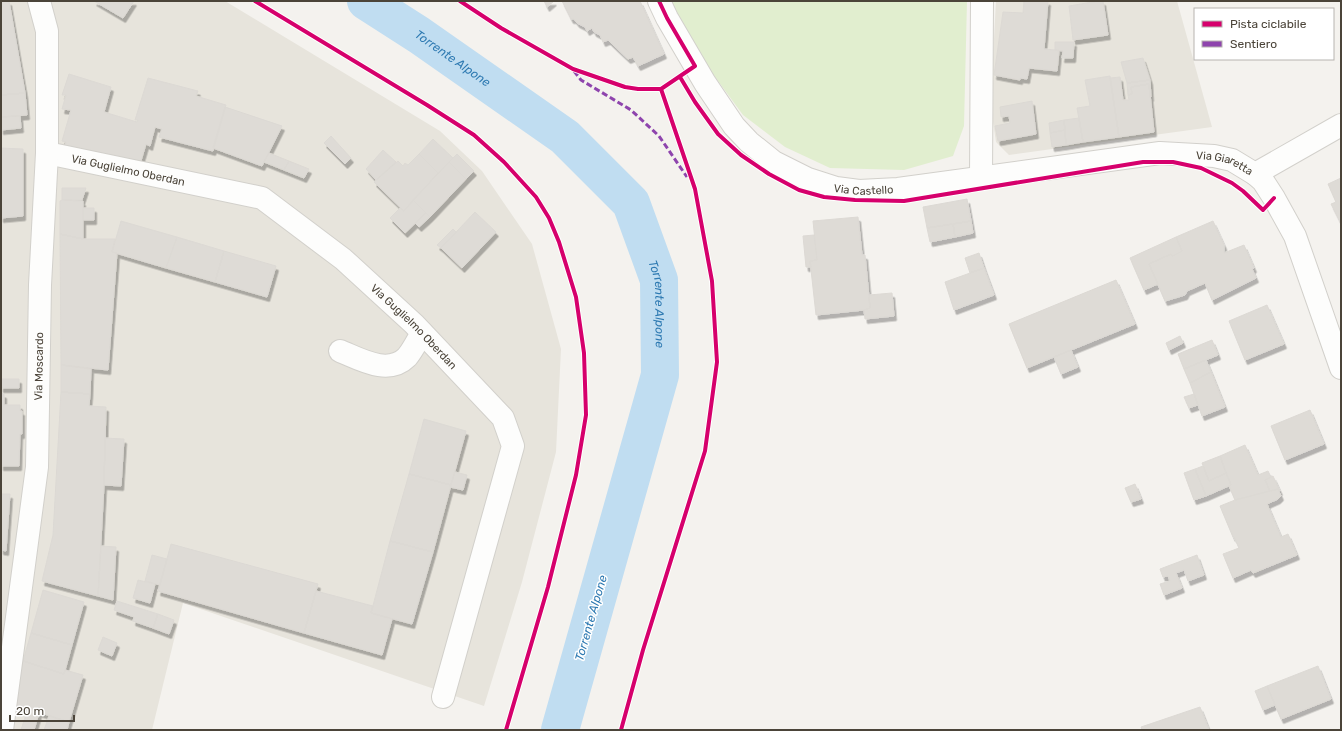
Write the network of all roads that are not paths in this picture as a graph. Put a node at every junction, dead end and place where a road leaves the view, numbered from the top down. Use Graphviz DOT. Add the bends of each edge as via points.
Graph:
graph roads {
  1 [pos="39,1"];
  2 [pos="659,1"];
  3 [pos="982,1"];
  4 [pos="1341,125"];
  5 [pos="47,153"];
  6 [pos="1255,174"];
  7 [pos="981,178"];
  8 [pos="422,333"];
  9 [pos="340,351"];
  10 [pos="1341,368"];
  11 [pos="6,662"];
  12 [pos="443,697"];
  13 [pos="2,730"];
  1 -- 5 [label="street, Via Moscardo" via="47,30"];
  2 -- 7 [label="street, Via Castello" via="702,77 734,126 774,162 808,179 836,188 859,191 898,189"];
  3 -- 7 [label="street"];
  4 -- 6 [label="street"];
  5 -- 8 [label="street, Via Guglielmo Oberdan" via="262,198 343,259"];
  5 -- 11 [label="street, Via Moscardo" via="40,285 37,468"];
  6 -- 7 [label="street, Via Giaretta" via="1232,160 1214,156 1160,153"];
  6 -- 10 [label="street, Via Giaretta" via="1274,198 1294,236"];
  8 -- 9 [label="street" via="406,357 396,364 382,366"];
  8 -- 12 [label="street, Via Guglielmo Oberdan" via="503,418 513,446"];
  11 -- 13 [label="street, Via Moscardo"];
}
